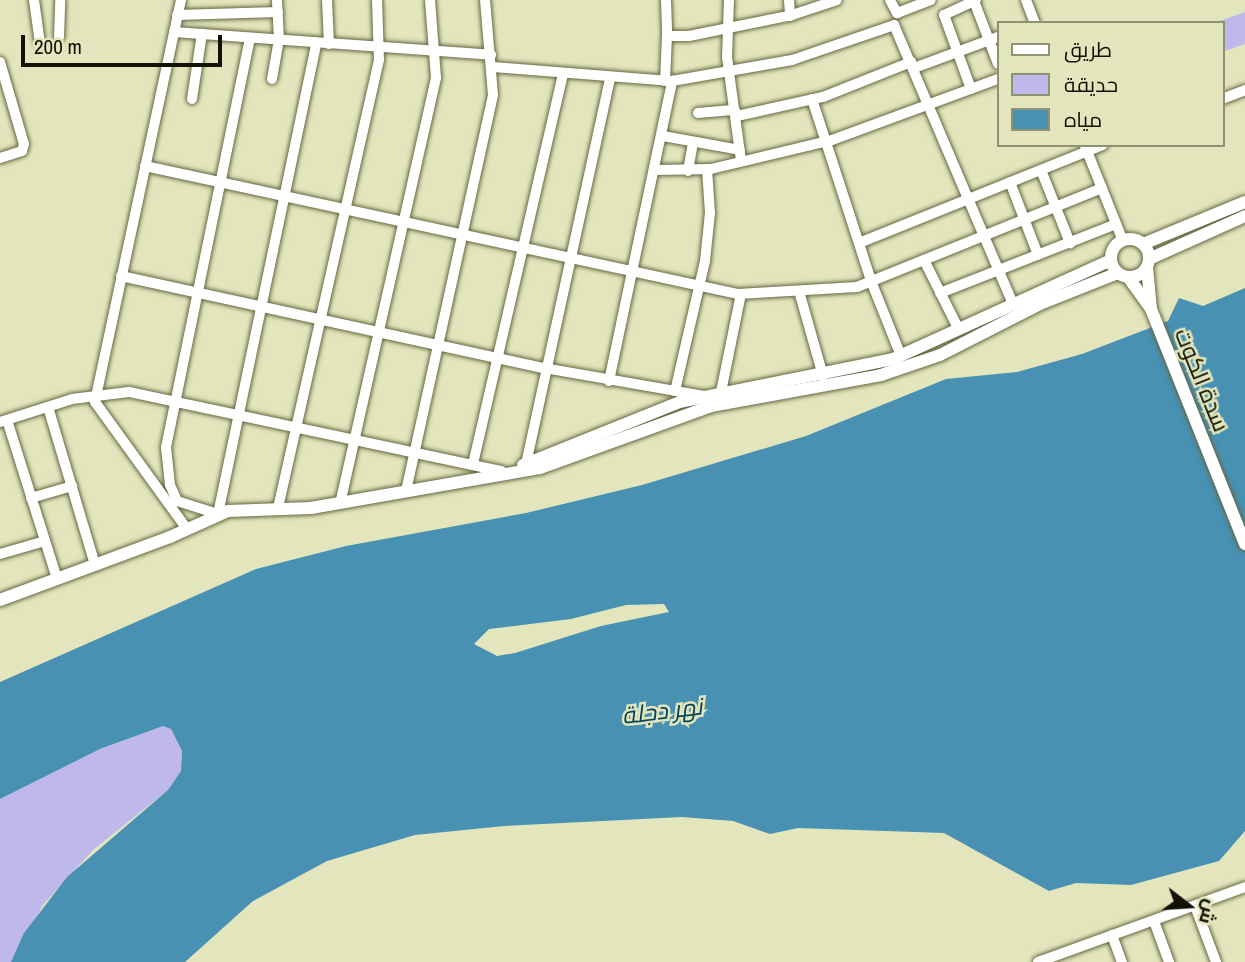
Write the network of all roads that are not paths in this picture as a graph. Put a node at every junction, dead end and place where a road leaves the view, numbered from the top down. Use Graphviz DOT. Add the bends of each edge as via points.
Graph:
graph roads {
  1 [pos="34,0"];
  2 [pos="60,0"];
  3 [pos="180,0"];
  4 [pos="277,0"];
  5 [pos="327,0"];
  6 [pos="377,0"];
  7 [pos="430,0"];
  8 [pos="485,0"];
  9 [pos="666,0"];
  10 [pos="729,0"];
  11 [pos="789,0"];
  12 [pos="837,0"];
  13 [pos="890,0"];
  14 [pos="933,0"];
  15 [pos="1026,0"];
  16 [pos="975,1"];
  17 [pos="278,12"];
  18 [pos="897,12"];
  19 [pos="944,14"];
  20 [pos="177,15"];
  21 [pos="790,16"];
  22 [pos="1034,21"];
  23 [pos="893,24"];
  24 [pos="728,30"];
  25 [pos="174,32"];
  26 [pos="202,34"];
  27 [pos="667,36"];
  28 [pos="59,37"];
  29 [pos="250,38"];
  30 [pos="993,38"];
  31 [pos="279,40"];
  32 [pos="40,43"];
  33 [pos="316,43"];
  34 [pos="329,44"];
  35 [pos="380,50"];
  36 [pos="957,52"];
  37 [pos="436,53"];
  38 [pos="491,55"];
  39 [pos="0,62"];
  40 [pos="912,65"];
  41 [pos="493,67"];
  42 [pos="731,73"];
  43 [pos="564,75"];
  44 [pos="272,79"];
  45 [pos="610,79"];
  46 [pos="996,80"];
  47 [pos="668,81"];
  48 [pos="971,89"];
  49 [pos="1245,90"];
  50 [pos="1224,98"];
  51 [pos="192,99"];
  52 [pos="812,99"];
  53 [pos="929,104"];
  54 [pos="698,113"];
  55 [pos="736,113"];
  56 [pos="663,136"];
  57 [pos="826,141"];
  58 [pos="693,142"];
  59 [pos="1086,148"];
  60 [pos="740,150"];
  61 [pos="0,158"];
  62 [pos="741,161"];
  63 [pos="145,166"];
  64 [pos="707,169"];
  65 [pos="655,170"];
  66 [pos="1041,170"];
  67 [pos="688,171"];
  68 [pos="220,182"];
  69 [pos="1010,182"];
  70 [pos="1102,188"];
  71 [pos="284,197"];
  72 [pos="969,199"];
  73 [pos="1245,202"];
  74 [pos="1056,207"];
  75 [pos="344,211"];
  76 [pos="1245,216"];
  77 [pos="1024,219"];
  78 [pos="402,223"];
  79 [pos="1116,224"];
  80 [pos="461,235"];
  81 [pos="984,236"];
  82 [pos="1123,241"];
  83 [pos="859,243"];
  84 [pos="1070,243"];
  85 [pos="1143,244"];
  86 [pos="520,248"];
  87 [pos="1038,255"];
  88 [pos="570,259"];
  89 [pos="923,260"];
  90 [pos="1111,260"];
  91 [pos="1148,263"];
  92 [pos="999,270"];
  93 [pos="632,273"];
  94 [pos="1123,275"];
  95 [pos="121,276"];
  96 [pos="871,281"];
  97 [pos="699,288"];
  98 [pos="199,291"];
  99 [pos="799,291"];
  100 [pos="940,293"];
  101 [pos="741,294"];
  102 [pos="260,304"];
  103 [pos="1014,306"];
  104 [pos="1150,308"];
  105 [pos="320,317"];
  106 [pos="983,326"];
  107 [pos="379,330"];
  108 [pos="959,330"];
  109 [pos="437,344"];
  110 [pos="901,356"];
  111 [pos="495,357"];
  112 [pos="544,369"];
  113 [pos="823,376"];
  114 [pos="609,381"];
  115 [pos="675,391"];
  116 [pos="722,392"];
  117 [pos="95,395"];
  118 [pos="705,396"];
  119 [pos="176,400"];
  120 [pos="48,407"];
  121 [pos="236,413"];
  122 [pos="3,421"];
  123 [pos="295,426"];
  124 [pos="354,439"];
  125 [pos="413,452"];
  126 [pos="473,464"];
  127 [pos="521,466"];
  128 [pos="502,471"];
  129 [pos="72,486"];
  130 [pos="406,491"];
  131 [pos="32,498"];
  132 [pos="340,504"];
  133 [pos="278,508"];
  134 [pos="218,514"];
  135 [pos="187,529"];
  136 [pos="45,541"];
  137 [pos="1245,544"];
  138 [pos="0,554"];
  139 [pos="95,565"];
  140 [pos="57,579"];
  141 [pos="0,600"];
  142 [pos="1245,887"];
  143 [pos="1195,906"];
  144 [pos="1154,921"];
  145 [pos="1112,935"];
  146 [pos="1038,962"];
  147 [pos="1122,962"];
  148 [pos="1169,962"];
  149 [pos="1216,962"];
  1 -- 32 [label="street"];
  2 -- 28 [label="street"];
  3 -- 20 [label="street"];
  4 -- 17 [label="street"];
  5 -- 34 [label="street"];
  6 -- 35 [label="street"];
  7 -- 37 [label="street"];
  8 -- 38 [label="street"];
  9 -- 27 [label="street"];
  10 -- 24 [label="street"];
  11 -- 21 [label="street"];
  12 -- 21 [label="street"];
  13 -- 18 [label="street"];
  14 -- 18 [label="street"];
  14 -- 19 [label="street"];
  15 -- 22 [label="street"];
  16 -- 19 [label="street"];
  16 -- 30 [label="street"];
  17 -- 20 [label="street"];
  17 -- 31 [label="street"];
  18 -- 23 [label="street"];
  19 -- 36 [label="street"];
  20 -- 25 [label="street"];
  21 -- 24 [label="street"];
  23 -- 40 [label="street"];
  23 -- 42 [label="street" via="792,60"];
  24 -- 27 [label="street"];
  24 -- 42 [label="street"];
  25 -- 26 [label="street"];
  25 -- 63 [label="street"];
  26 -- 29 [label="street"];
  26 -- 51 [label="street"];
  27 -- 47 [label="street"];
  29 -- 31 [label="street"];
  29 -- 68 [label="street"];
  30 -- 36 [label="street"];
  31 -- 33 [label="street"];
  31 -- 44 [label="street"];
  33 -- 34 [label="street"];
  33 -- 71 [label="street"];
  34 -- 35 [label="street"];
  35 -- 37 [label="street"];
  35 -- 75 [label="street"];
  36 -- 40 [label="street"];
  36 -- 48 [label="street"];
  37 -- 38 [label="street"];
  37 -- 78 [label="street" via="436,78"];
  38 -- 41 [label="street"];
  39 -- 61 [label="street" via="24,146 22,152"];
  40 -- 52 [label="street"];
  40 -- 53 [label="street"];
  41 -- 43 [label="street"];
  41 -- 80 [label="street" via="493,95"];
  42 -- 47 [label="street"];
  42 -- 55 [label="street"];
  43 -- 45 [label="street"];
  43 -- 86 [label="street"];
  45 -- 47 [label="street"];
  45 -- 88 [label="street"];
  46 -- 48 [label="street"];
  47 -- 56 [label="street"];
  48 -- 53 [label="street"];
  49 -- 50 [label="street"];
  52 -- 55 [label="street"];
  52 -- 57 [label="street"];
  53 -- 57 [label="street"];
  53 -- 72 [label="street"];
  54 -- 55 [label="street"];
  55 -- 60 [label="street"];
  56 -- 58 [label="street"];
  56 -- 65 [label="street"];
  57 -- 62 [label="street"];
  57 -- 83 [label="street"];
  58 -- 60 [label="street"];
  58 -- 67 [label="street"];
  59 -- 66 [label="street"];
  59 -- 70 [label="street"];
  60 -- 62 [label="street"];
  62 -- 64 [label="street"];
  63 -- 68 [label="street"];
  63 -- 95 [label="street"];
  64 -- 67 [label="street"];
  64 -- 97 [label="street" via="709,233"];
  65 -- 67 [label="street"];
  65 -- 93 [label="street"];
  66 -- 69 [label="street"];
  66 -- 74 [label="street"];
  68 -- 71 [label="street"];
  68 -- 98 [label="street"];
  69 -- 72 [label="street"];
  69 -- 77 [label="street"];
  70 -- 74 [label="street"];
  70 -- 79 [label="street"];
  71 -- 75 [label="street"];
  71 -- 102 [label="street"];
  72 -- 81 [label="street"];
  72 -- 83 [label="street"];
  73 -- 85 [label="main road"];
  74 -- 77 [label="street"];
  74 -- 84 [label="street"];
  75 -- 78 [label="street"];
  75 -- 105 [label="street"];
  76 -- 91 [label="main road"];
  77 -- 81 [label="street"];
  77 -- 87 [label="street"];
  78 -- 80 [label="street"];
  78 -- 107 [label="street"];
  79 -- 82 [label="street"];
  79 -- 84 [label="street"];
  80 -- 86 [label="street"];
  80 -- 109 [label="street"];
  81 -- 89 [label="street"];
  81 -- 92 [label="street"];
  82 -- 85 [label="main road"];
  82 -- 90 [label="main road" via="1114,248"];
  83 -- 96 [label="street"];
  84 -- 87 [label="street"];
  85 -- 91 [label="main road"];
  86 -- 88 [label="street"];
  86 -- 111 [label="street"];
  87 -- 92 [label="street"];
  88 -- 93 [label="street"];
  88 -- 112 [label="street"];
  89 -- 96 [label="street"];
  89 -- 100 [label="street"];
  90 -- 94 [label="main road"];
  90 -- 103 [label="main road"];
  91 -- 94 [label="main road"];
  91 -- 104 [label="main road"];
  92 -- 100 [label="street"];
  92 -- 103 [label="street"];
  93 -- 97 [label="street"];
  93 -- 114 [label="street"];
  94 -- 104 [label="main road"];
  94 -- 106 [label="main road"];
  95 -- 98 [label="street"];
  95 -- 117 [label="street"];
  96 -- 99 [label="street" via="849,288"];
  96 -- 110 [label="street"];
  97 -- 101 [label="street"];
  97 -- 115 [label="street"];
  98 -- 102 [label="street"];
  98 -- 119 [label="street"];
  99 -- 101 [label="street"];
  99 -- 113 [label="street"];
  100 -- 108 [label="street"];
  101 -- 116 [label="street"];
  102 -- 105 [label="street"];
  102 -- 121 [label="street"];
  103 -- 106 [label="main road"];
  104 -- 137 [label="main road, سدة الكوت"];
  105 -- 107 [label="street"];
  105 -- 123 [label="street"];
  106 -- 108 [label="main road"];
  106 -- 127 [label="main road" via="940,355 881,375 711,406 552,464"];
  107 -- 109 [label="street"];
  107 -- 124 [label="street"];
  108 -- 110 [label="main road"];
  109 -- 111 [label="street"];
  109 -- 125 [label="street"];
  110 -- 113 [label="main road"];
  111 -- 112 [label="street"];
  111 -- 126 [label="street"];
  112 -- 114 [label="street"];
  112 -- 127 [label="street"];
  113 -- 116 [label="main road"];
  114 -- 115 [label="street"];
  115 -- 118 [label="street"];
  116 -- 118 [label="main road"];
  117 -- 119 [label="street" via="129,392"];
  117 -- 120 [label="street"];
  117 -- 135 [label="street" via="98,410"];
  118 -- 127 [label="main road"];
  119 -- 121 [label="street"];
  119 -- 134 [label="street" via="166,447 171,491 186,507"];
  120 -- 122 [label="street"];
  120 -- 129 [label="street"];
  121 -- 123 [label="street"];
  121 -- 134 [label="street"];
  122 -- 131 [label="street"];
  123 -- 124 [label="street"];
  123 -- 133 [label="street"];
  124 -- 125 [label="street"];
  124 -- 132 [label="street"];
  125 -- 126 [label="street"];
  125 -- 130 [label="street"];
  126 -- 128 [label="street"];
  127 -- 128 [label="main road"];
  128 -- 130 [label="main road"];
  129 -- 131 [label="street"];
  129 -- 139 [label="street"];
  130 -- 132 [label="main road"];
  131 -- 136 [label="street"];
  132 -- 133 [label="main road"];
  133 -- 134 [label="main road" via="249,507"];
  134 -- 135 [label="main road"];
  135 -- 139 [label="main road"];
  136 -- 138 [label="street"];
  136 -- 140 [label="street"];
  139 -- 140 [label="main road"];
  140 -- 141 [label="main road"];
  142 -- 143 [label="street"];
  143 -- 144 [label="street"];
  143 -- 149 [label="street"];
  144 -- 145 [label="street"];
  144 -- 148 [label="street"];
  145 -- 146 [label="street"];
  145 -- 147 [label="street"];
}
